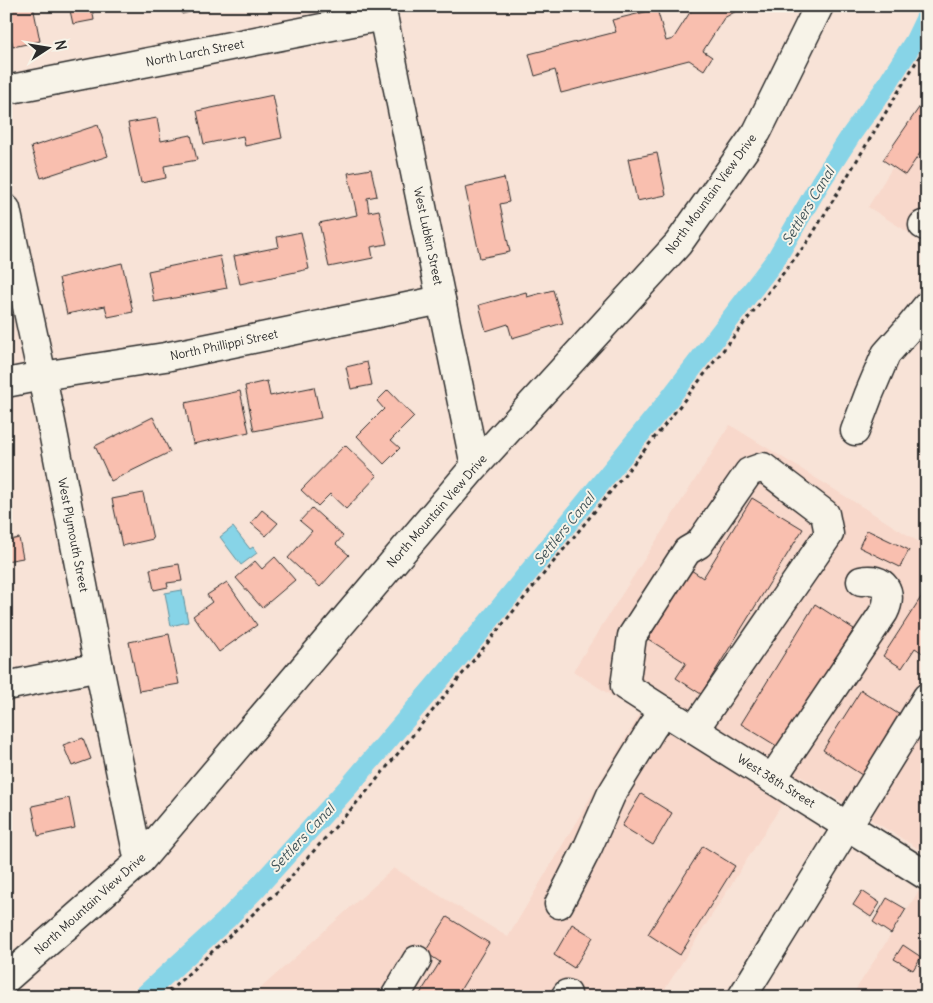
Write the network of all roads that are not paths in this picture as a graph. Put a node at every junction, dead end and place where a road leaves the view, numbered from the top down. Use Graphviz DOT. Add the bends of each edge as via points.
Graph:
graph roads {
  1 [pos="819,6"];
  2 [pos="384,10"];
  3 [pos="6,90"];
  4 [pos="6,209"];
  5 [pos="441,300"];
  6 [pos="927,306"];
  7 [pos="42,376"];
  8 [pos="6,383"];
  9 [pos="855,431"];
  10 [pos="475,466"];
  11 [pos="861,580"];
  12 [pos="99,666"];
  13 [pos="6,686"];
  14 [pos="927,697"];
  15 [pos="664,711"];
  16 [pos="694,730"];
  17 [pos="772,779"];
  18 [pos="846,826"];
  19 [pos="139,862"];
  20 [pos="927,876"];
  21 [pos="559,904"];
  22 [pos="417,960"];
  23 [pos="6,980"];
  24 [pos="395,997"];
  25 [pos="742,997"];
  1 -- 10 [label="street, North Mountain View Drive" via="757,132 678,244"];
  2 -- 3 [label="street, North Larch Street"];
  2 -- 5 [label="street, West Lubkin Street"];
  4 -- 7 [label="street, West Plymouth Street"];
  5 -- 7 [label="street, North Phillippi Street" via="165,357"];
  5 -- 10 [label="street, West Lubkin Street"];
  6 -- 9 [label="street" via="886,354"];
  7 -- 8 [label="street, North Phillippi Street"];
  7 -- 12 [label="street, West Plymouth Street"];
  10 -- 19 [label="street, North Mountain View Drive"];
  11 -- 17 [label="street" via="883,584 888,604"];
  12 -- 13 [label="street"];
  12 -- 19 [label="street, West Plymouth Street"];
  14 -- 18 [label="street"];
  15 -- 16 [label="street, West 38th Street"];
  15 -- 16 [label="street, West 38th Street" via="625,686 632,636 687,551 699,544 749,472 764,467 825,514 829,534"];
  15 -- 21 [label="street" via="611,795"];
  16 -- 17 [label="street, West 38th Street"];
  17 -- 18 [label="street, West 38th Street"];
  18 -- 20 [label="street, West 38th Street"];
  18 -- 25 [label="street"];
  19 -- 23 [label="street, North Mountain View Drive"];
  22 -- 24 [label="street"];
}
